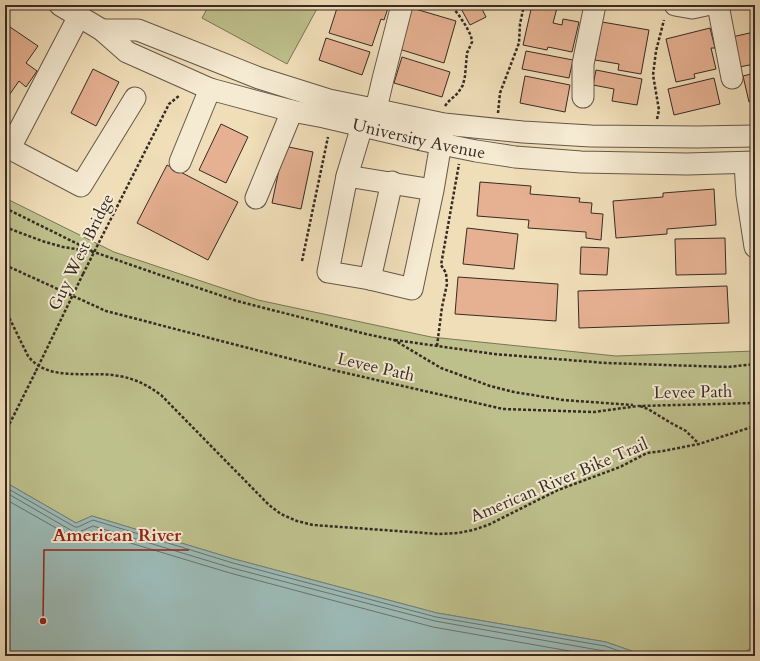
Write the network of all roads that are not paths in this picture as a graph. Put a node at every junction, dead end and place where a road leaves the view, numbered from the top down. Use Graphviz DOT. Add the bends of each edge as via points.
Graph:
graph roads {
  1 [pos="60,5"];
  2 [pos="402,5"];
  3 [pos="595,5"];
  4 [pos="718,5"];
  5 [pos="79,16"];
  6 [pos="102,30"];
  7 [pos="732,78"];
  8 [pos="210,89"];
  9 [pos="583,97"];
  10 [pos="135,98"];
  11 [pos="376,109"];
  12 [pos="292,111"];
  13 [pos="362,126"];
  14 [pos="442,126"];
  15 [pos="755,136"];
  16 [pos="7,147"];
  17 [pos="180,162"];
  18 [pos="750,162"];
  19 [pos="347,176"];
  20 [pos="392,182"];
  21 [pos="433,190"];
  22 [pos="256,198"];
  23 [pos="752,206"];
  24 [pos="755,247"];
  25 [pos="370,280"];
  1 -- 5 [label="street, University Avenue"];
  2 -- 11 [label="street"];
  3 -- 9 [label="street" via="583,64"];
  4 -- 7 [label="street"];
  5 -- 6 [label="street, University Avenue"];
  5 -- 16 [label="street"];
  6 -- 8 [label="street, University Avenue" via="127,52"];
  6 -- 11 [label="street, University Avenue" via="138,30 259,78 329,100"];
  8 -- 12 [label="street, University Avenue"];
  8 -- 17 [label="street"];
  10 -- 16 [label="street" via="80,186"];
  11 -- 14 [label="street, University Avenue"];
  12 -- 13 [label="street, University Avenue"];
  12 -- 22 [label="street"];
  13 -- 14 [label="street, University Avenue"];
  13 -- 19 [label="street"];
  14 -- 15 [label="street, University Avenue" via="591,136"];
  14 -- 18 [label="street, University Avenue" via="476,152 515,157 581,162"];
  14 -- 21 [label="street"];
  18 -- 23 [label="street"];
  19 -- 20 [label="street"];
  19 -- 25 [label="street" via="328,272"];
  20 -- 21 [label="street"];
  20 -- 25 [label="street"];
  21 -- 25 [label="street" via="412,289"];
  23 -- 24 [label="street"];
}
